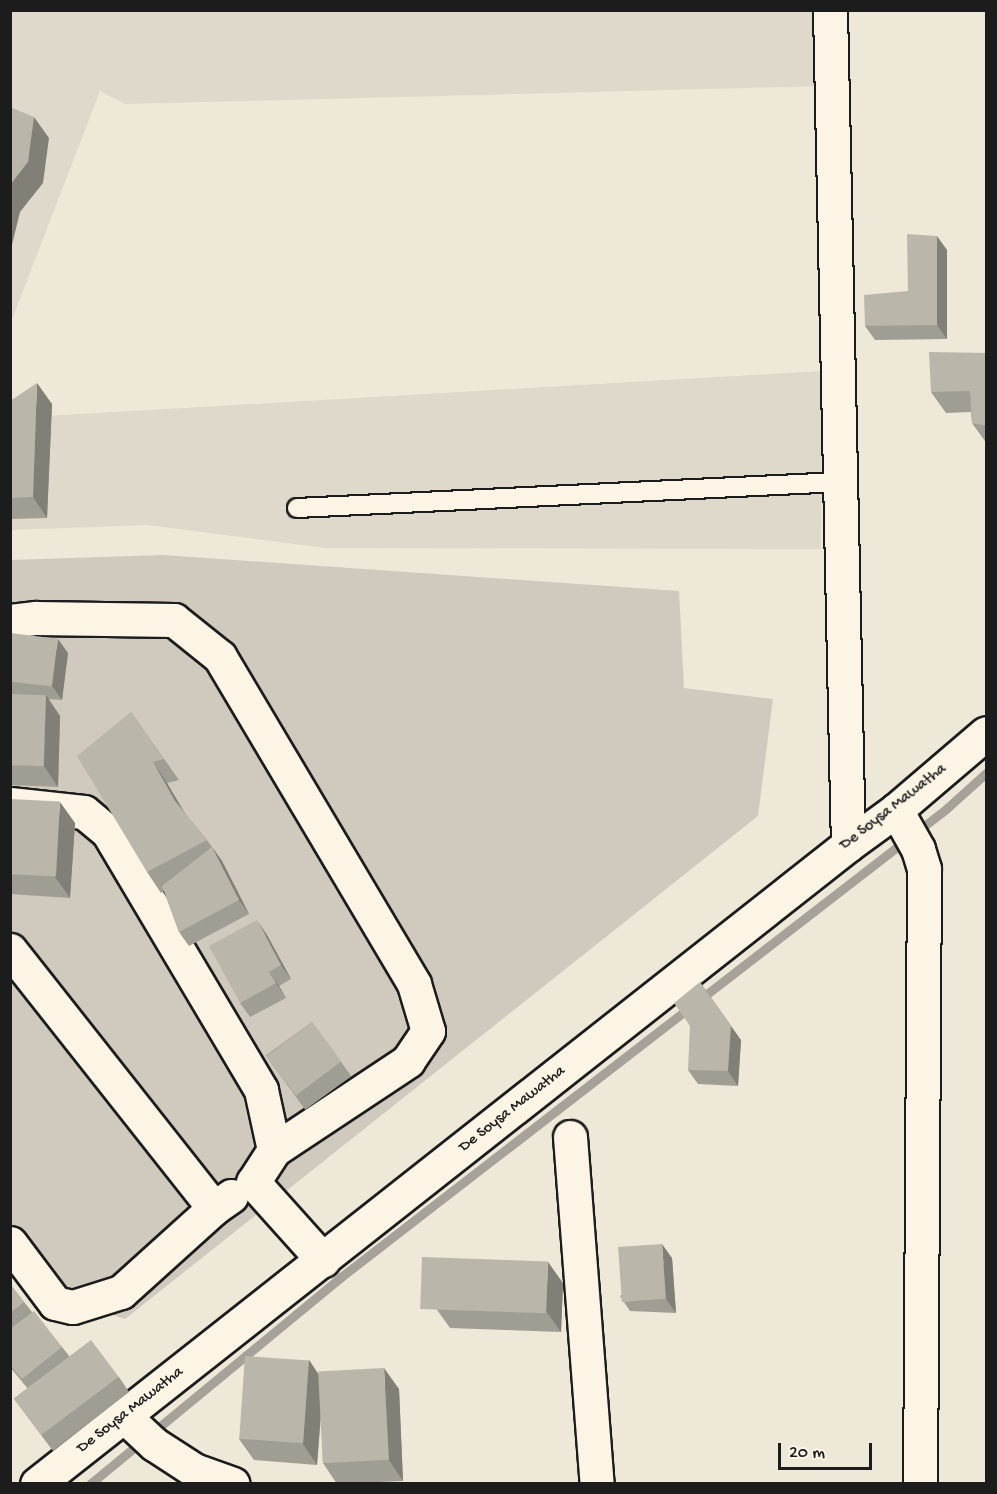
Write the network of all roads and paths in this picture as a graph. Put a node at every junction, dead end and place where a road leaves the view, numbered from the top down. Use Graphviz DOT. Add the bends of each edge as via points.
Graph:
graph roads {
  1 [pos="830,10"];
  2 [pos="840,482"];
  3 [pos="297,508"];
  4 [pos="10,621"];
  5 [pos="987,733"];
  6 [pos="10,804"];
  7 [pos="907,829"];
  8 [pos="848,845"];
  9 [pos="10,950"];
  10 [pos="570,1137"];
  11 [pos="274,1150"];
  12 [pos="253,1182"];
  13 [pos="214,1208"];
  14 [pos="10,1243"];
  15 [pos="323,1260"];
  16 [pos="139,1430"];
  17 [pos="37,1484"];
  18 [pos="233,1484"];
  19 [pos="597,1484"];
  20 [pos="920,1484"];
  1 -- 2 [label="street"];
  2 -- 3 [label="lane"];
  2 -- 8 [label="street"];
  4 -- 11 [label="street" via="174,620 220,657 414,984 428,1031 408,1060"];
  5 -- 7 [label="street, De Soysa Mawatha"];
  6 -- 11 [label="street" via="84,812 108,832 261,1090"];
  7 -- 8 [label="street, De Soysa Mawatha"];
  7 -- 20 [label="street" via="924,869"];
  8 -- 15 [label="street, De Soysa Mawatha"];
  9 -- 13 [label="street"];
  10 -- 19 [label="street"];
  11 -- 12 [label="street"];
  12 -- 13 [label="street"];
  12 -- 15 [label="street"];
  13 -- 14 [label="street" via="121,1292 73,1307 55,1303"];
  15 -- 16 [label="street, De Soysa Mawatha"];
  16 -- 17 [label="street, De Soysa Mawatha"];
  16 -- 18 [label="street" via="194,1470"];
}
